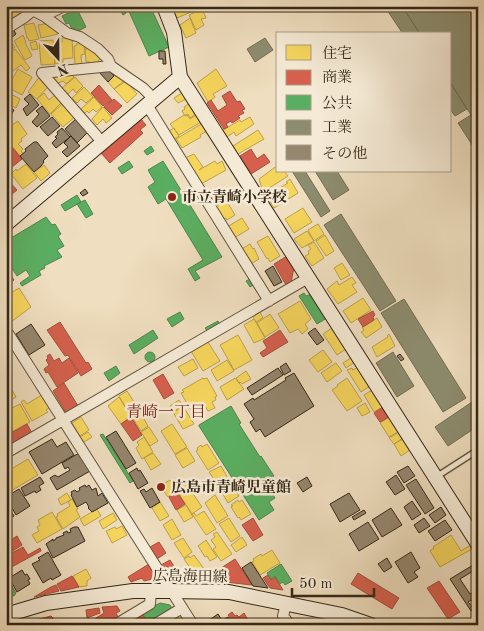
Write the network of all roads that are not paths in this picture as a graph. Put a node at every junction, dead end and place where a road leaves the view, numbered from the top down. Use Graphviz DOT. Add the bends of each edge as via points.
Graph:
graph roads {
  1 [pos="64,6"];
  2 [pos="164,6"];
  3 [pos="28,8"];
  4 [pos="44,16"];
  5 [pos="6,29"];
  6 [pos="111,66"];
  7 [pos="180,76"];
  8 [pos="151,102"];
  9 [pos="103,143"];
  10 [pos="6,224"];
  11 [pos="308,278"];
  12 [pos="269,301"];
  13 [pos="6,330"];
  14 [pos="63,420"];
  15 [pos="478,450"];
  16 [pos="6,453"];
  17 [pos="436,478"];
  18 [pos="478,544"];
  19 [pos="171,590"];
  20 [pos="151,591"];
  21 [pos="286,604"];
  22 [pos="182,608"];
  23 [pos="6,615"];
  24 [pos="115,625"];
  25 [pos="154,625"];
  26 [pos="193,625"];
  27 [pos="290,625"];
  28 [pos="371,625"];
  1 -- 4 [label="street"];
  2 -- 7 [label="street" via="174,32"];
  3 -- 4 [label="street"];
  3 -- 5 [label="street" via="25,17"];
  4 -- 6 [label="street" via="66,33 80,37 98,49"];
  6 -- 8 [label="street" via="143,88"];
  6 -- 9 [label="street" via="42,73"];
  7 -- 8 [label="street"];
  7 -- 11 [label="street"];
  8 -- 9 [label="street"];
  8 -- 12 [label="street"];
  9 -- 10 [label="street"];
  11 -- 12 [label="street"];
  11 -- 17 [label="street"];
  12 -- 14 [label="street"];
  13 -- 14 [label="street"];
  14 -- 16 [label="street"];
  14 -- 19 [label="street"];
  15 -- 17 [label="lane"];
  17 -- 18 [label="street"];
  19 -- 20 [label="street, 広島海田線"];
  19 -- 21 [label="street, 広島海田線" via="230,592"];
  19 -- 22 [label="street"];
  20 -- 23 [label="street, 広島海田線" via="46,603"];
  20 -- 24 [label="street" via="150,604"];
  21 -- 27 [label="street" via="283,616"];
  21 -- 28 [label="street, 広島海田線" via="342,615"];
  22 -- 25 [label="street"];
  22 -- 26 [label="street"];
}
